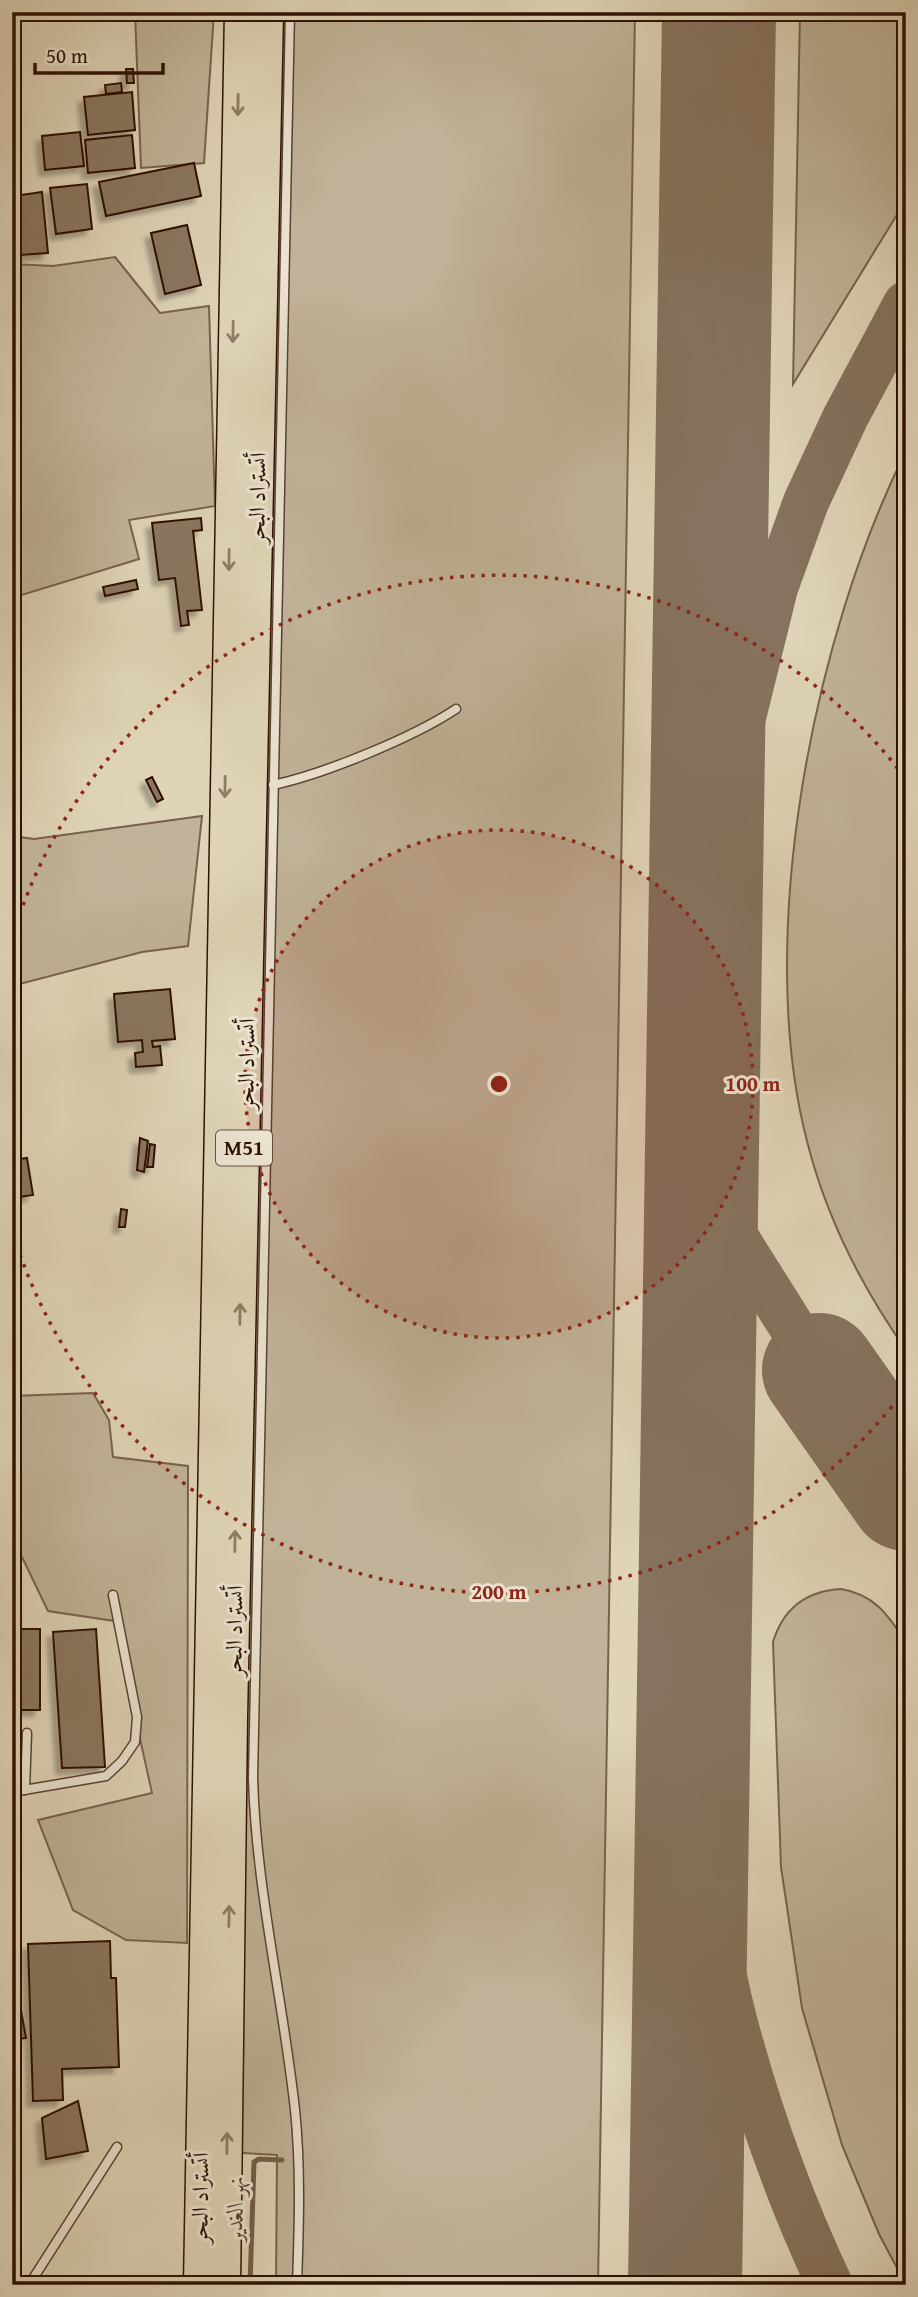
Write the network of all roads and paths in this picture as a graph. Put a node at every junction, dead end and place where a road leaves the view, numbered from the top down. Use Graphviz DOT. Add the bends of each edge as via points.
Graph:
graph roads {
  1 [pos="240,12"];
  2 [pos="268,12"];
  3 [pos="290,12"];
  4 [pos="456,709"];
  5 [pos="273,785"];
  6 [pos="113,1595"];
  7 [pos="27,1733"];
  8 [pos="26,1790"];
  9 [pos="12,1792"];
  10 [pos="117,2147"];
  11 [pos="29,2285"];
  12 [pos="199,2285"];
  13 [pos="225,2285"];
  14 [pos="298,2285"];
  1 -- 12 [label="highway, أتستراد البحر / M51, one-way"];
  13 -- 2 [label="highway, أتستراد البحر / M51, one-way" via="232,1717"];
  3 -- 5 [label="lane"];
  4 -- 5 [label="lane" via="417,731"];
  5 -- 14 [label="lane" via="253,1778 256,1834 295,2111"];
  6 -- 8 [label="lane" via="137,1717 135,1742 106,1776"];
  7 -- 8 [label="lane"];
  8 -- 9 [label="lane"];
  10 -- 11 [label="lane"];
}
